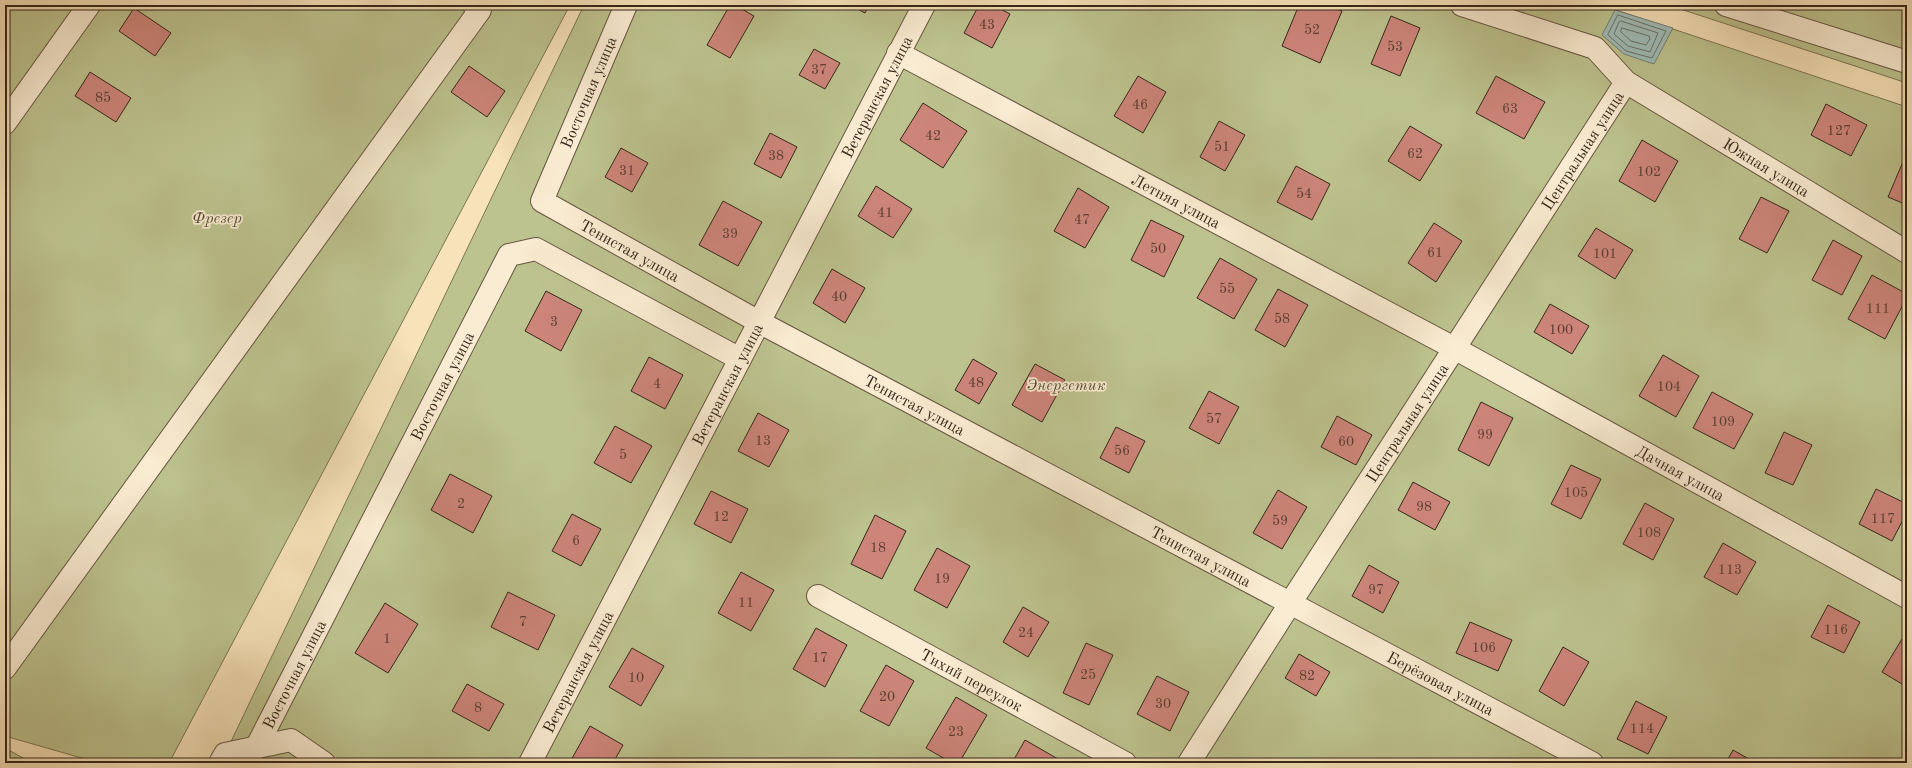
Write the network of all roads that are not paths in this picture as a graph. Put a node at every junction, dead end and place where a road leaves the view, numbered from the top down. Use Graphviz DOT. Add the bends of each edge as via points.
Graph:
graph roads {
  1 [pos="89,5"];
  2 [pos="474,5"];
  3 [pos="626,5"];
  4 [pos="924,5"];
  5 [pos="1462,5"];
  6 [pos="1726,5"];
  7 [pos="898,54"];
  8 [pos="1907,62"];
  9 [pos="1626,82"];
  10 [pos="5,123"];
  11 [pos="542,201"];
  12 [pos="1907,252"];
  13 [pos="759,322"];
  14 [pos="1454,348"];
  15 [pos="740,360"];
  16 [pos="818,596"];
  17 [pos="1907,597"];
  18 [pos="1291,602"];
  19 [pos="5,668"];
  20 [pos="256,748"];
  21 [pos="220,763"];
  22 [pos="324,763"];
  23 [pos="530,763"];
  24 [pos="1125,763"];
  25 [pos="1189,763"];
  26 [pos="1592,763"];
  1 -- 10 [label="street"];
  2 -- 19 [label="street" via="480,10"];
  3 -- 11 [label="street, Восточная улица"];
  4 -- 7 [label="street, Ветеранская улица"];
  5 -- 9 [label="street, Южная улица" via="1594,48"];
  6 -- 8 [label="street"];
  7 -- 13 [label="street, Ветеранская улица"];
  7 -- 14 [label="street, Летняя улица"];
  9 -- 12 [label="street, Южная улица"];
  9 -- 14 [label="street, Центральная улица"];
  11 -- 13 [label="street, Тенистая улица"];
  13 -- 15 [label="street, Ветеранская улица"];
  13 -- 18 [label="street, Тенистая улица"];
  14 -- 17 [label="street, Дачная улица"];
  14 -- 18 [label="street, Центральная улица"];
  15 -- 20 [label="street, Восточная улица" via="536,249 509,255"];
  15 -- 23 [label="street, Ветеранская улица"];
  16 -- 24 [label="street, Тихий переулок"];
  18 -- 25 [label="street, Центральная улица"];
  18 -- 26 [label="street, Берёзовая улица"];
  20 -- 21 [label="street" via="225,754"];
  20 -- 22 [label="street" via="291,740"];
}
